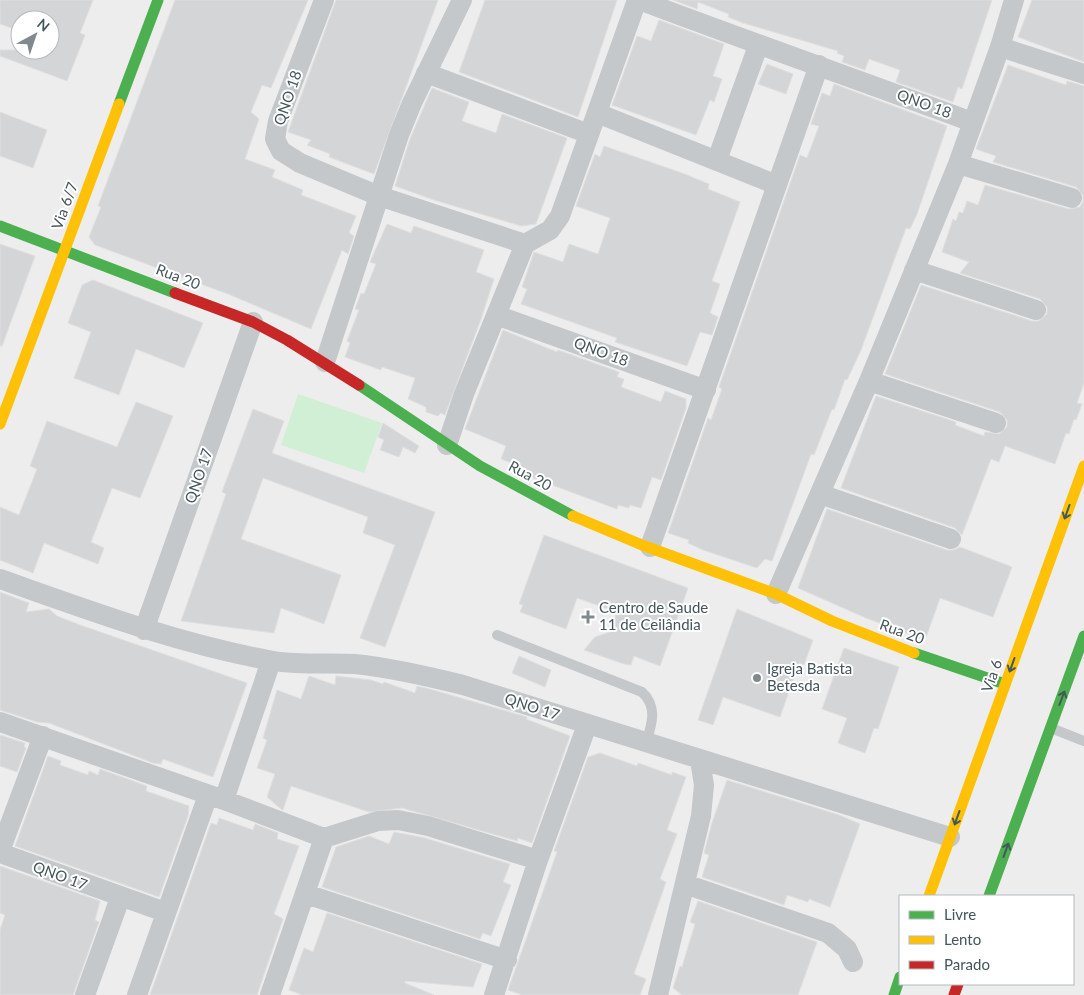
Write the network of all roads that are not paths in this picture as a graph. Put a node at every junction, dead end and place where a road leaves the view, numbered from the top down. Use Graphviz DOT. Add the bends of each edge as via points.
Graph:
graph roads {
  1 [pos="158,0"];
  2 [pos="324,0"];
  3 [pos="462,0"];
  4 [pos="638,0"];
  5 [pos="1014,0"];
  6 [pos="758,46"];
  7 [pos="1000,47"];
  8 [pos="819,65"];
  9 [pos="426,73"];
  10 [pos="1084,74"];
  11 [pos="596,114"];
  12 [pos="972,122"];
  13 [pos="589,134"];
  14 [pos="717,160"];
  15 [pos="958,164"];
  16 [pos="777,185"];
  17 [pos="379,196"];
  18 [pos="1072,198"];
  19 [pos="0,226"];
  20 [pos="525,244"];
  21 [pos="65,249"];
  22 [pos="914,270"];
  23 [pos="1036,310"];
  24 [pos="496,315"];
  25 [pos="253,322"];
  26 [pos="325,362"];
  27 [pos="869,381"];
  28 [pos="706,390"];
  29 [pos="996,423"];
  30 [pos="0,424"];
  31 [pos="447,445"];
  32 [pos="1084,466"];
  33 [pos="820,494"];
  34 [pos="951,539"];
  35 [pos="650,547"];
  36 [pos="0,579"];
  37 [pos="776,594"];
  38 [pos="144,630"];
  39 [pos="497,635"];
  40 [pos="1084,636"];
  41 [pos="271,661"];
  42 [pos="1005,684"];
  43 [pos="0,722"];
  44 [pos="587,725"];
  45 [pos="1050,728"];
  46 [pos="43,736"];
  47 [pos="1084,741"];
  48 [pos="646,743"];
  49 [pos="700,760"];
  50 [pos="216,798"];
  51 [pos="950,837"];
  52 [pos="324,838"];
  53 [pos="0,852"];
  54 [pos="538,860"];
  55 [pos="685,884"];
  56 [pos="306,894"];
  57 [pos="929,895"];
  58 [pos="989,895"];
  59 [pos="120,898"];
  60 [pos="165,912"];
  61 [pos="508,960"];
  62 [pos="853,962"];
  63 [pos="899,980"];
  64 [pos="85,995"];
  65 [pos="137,995"];
  66 [pos="270,995"];
  67 [pos="494,995"];
  68 [pos="658,995"];
  69 [pos="894,995"];
  1 -- 21 [label="street, Via 6/7"];
  2 -- 17 [label="street, QNO 18" via="278,121 275,139 281,151 300,164"];
  3 -- 9 [label="street"];
  4 -- 6 [label="street, QNO 18"];
  4 -- 11 [label="street, QNO 18"];
  5 -- 7 [label="street"];
  6 -- 8 [label="street, QNO 18"];
  6 -- 14 [label="street"];
  7 -- 10 [label="street"];
  7 -- 12 [label="street"];
  8 -- 12 [label="street, QNO 18"];
  8 -- 16 [label="street"];
  9 -- 13 [label="street"];
  9 -- 17 [label="street" via="399,135"];
  11 -- 13 [label="street, QNO 18"];
  11 -- 14 [label="street"];
  12 -- 15 [label="street"];
  13 -- 20 [label="street, QNO 18" via="560,216 550,230"];
  14 -- 16 [label="street"];
  15 -- 18 [label="street"];
  15 -- 22 [label="street"];
  16 -- 28 [label="street"];
  17 -- 20 [label="street, QNO 18"];
  17 -- 26 [label="street"];
  19 -- 21 [label="street, Rua 20"];
  20 -- 24 [label="street"];
  21 -- 25 [label="street, Rua 20"];
  21 -- 30 [label="street, Via 6/7"];
  22 -- 23 [label="street"];
  22 -- 27 [label="street"];
  24 -- 28 [label="street, QNO 18"];
  24 -- 31 [label="street"];
  25 -- 26 [label="street, Rua 20"];
  25 -- 38 [label="street, QNO 17"];
  26 -- 31 [label="street, Rua 20"];
  27 -- 29 [label="street"];
  27 -- 33 [label="street"];
  28 -- 35 [label="street"];
  31 -- 35 [label="street, Rua 20" via="514,486 571,515"];
  32 -- 42 [label="street, Via 6, one-way"];
  33 -- 34 [label="street"];
  33 -- 37 [label="street"];
  35 -- 37 [label="street, Rua 20"];
  36 -- 38 [label="street, QNO 17"];
  37 -- 42 [label="street, Rua 20" via="806,611 856,631"];
  38 -- 41 [label="street, QNO 17"];
  39 -- 48 [label="lane" via="642,692 653,711"];
  45 -- 40 [label="street, one-way"];
  41 -- 44 [label="street, QNO 17" via="355,664 412,672"];
  41 -- 50 [label="street"];
  42 -- 51 [label="street, Via 6, one-way"];
  43 -- 46 [label="street"];
  44 -- 48 [label="street, QNO 17"];
  44 -- 54 [label="street"];
  45 -- 47 [label="lane"];
  58 -- 45 [label="street, one-way"];
  46 -- 50 [label="street"];
  46 -- 53 [label="street, QNO 17"];
  48 -- 49 [label="street, QNO 17"];
  49 -- 51 [label="street, QNO 17"];
  49 -- 55 [label="street" via="704,785 701,816"];
  50 -- 52 [label="street"];
  50 -- 60 [label="street"];
  51 -- 57 [label="street, Via 6"];
  52 -- 54 [label="street" via="378,821 398,820"];
  52 -- 56 [label="street"];
  53 -- 59 [label="street, QNO 17"];
  54 -- 61 [label="street"];
  55 -- 62 [label="street" via="828,933 847,949"];
  55 -- 68 [label="street"];
  56 -- 61 [label="street"];
  56 -- 66 [label="street"];
  59 -- 60 [label="street, QNO 17"];
  59 -- 64 [label="street"];
  60 -- 65 [label="street"];
  61 -- 67 [label="street"];
  63 -- 69 [label="street"];
}
